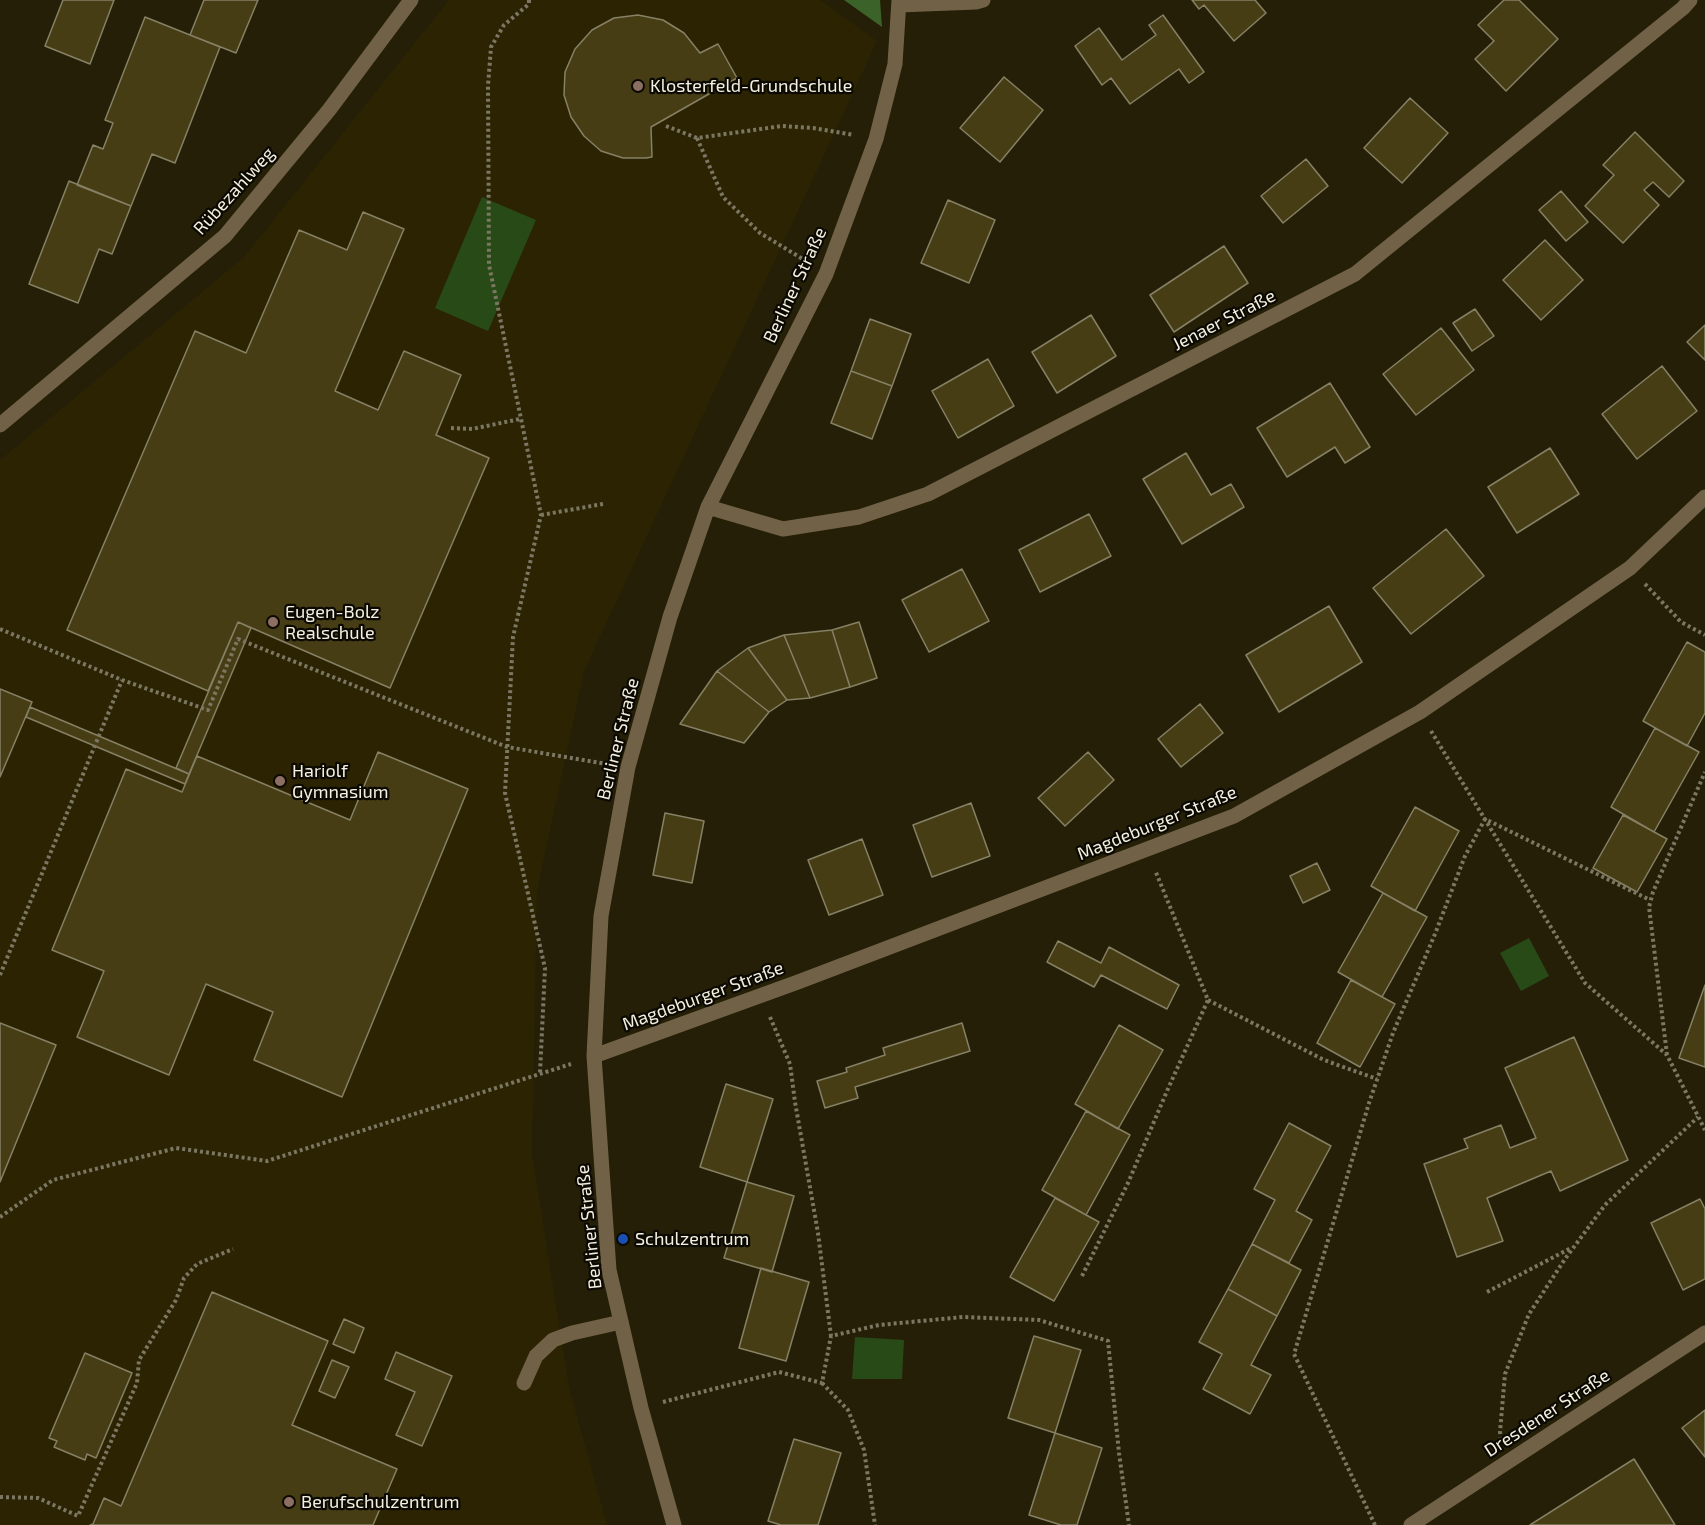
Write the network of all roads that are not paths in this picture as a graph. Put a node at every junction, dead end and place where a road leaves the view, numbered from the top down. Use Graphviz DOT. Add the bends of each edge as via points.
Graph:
graph roads {
  1 [pos="411,0"];
  2 [pos="983,0"];
  3 [pos="1690,0"];
  4 [pos="899,2"];
  5 [pos="0,425"];
  6 [pos="1705,496"];
  7 [pos="708,507"];
  8 [pos="594,1056"];
  9 [pos="621,1322"];
  10 [pos="1705,1333"];
  11 [pos="524,1383"];
  12 [pos="674,1525"];
  13 [pos="1411,1525"];
  1 -- 5 [label="street, Rübezahlweg" via="329,110 225,236"];
  2 -- 4 [label="street"];
  3 -- 7 [label="street, Jenaer Straße" via="1355,274 1334,285 928,494 859,517 783,529"];
  4 -- 7 [label="street, Berliner Straße" via="895,64 876,139 826,274"];
  6 -- 8 [label="street, Magdeburger Straße" via="1630,568 1420,712 1234,816"];
  7 -- 8 [label="street, Berliner Straße" via="669,617 628,767 601,916"];
  8 -- 9 [label="street, Berliner Straße" via="609,1270"];
  9 -- 11 [label="street" via="553,1340 536,1356"];
  9 -- 12 [label="street, Berliner Straße"];
  10 -- 13 [label="street, Dresdener Straße"];
}
